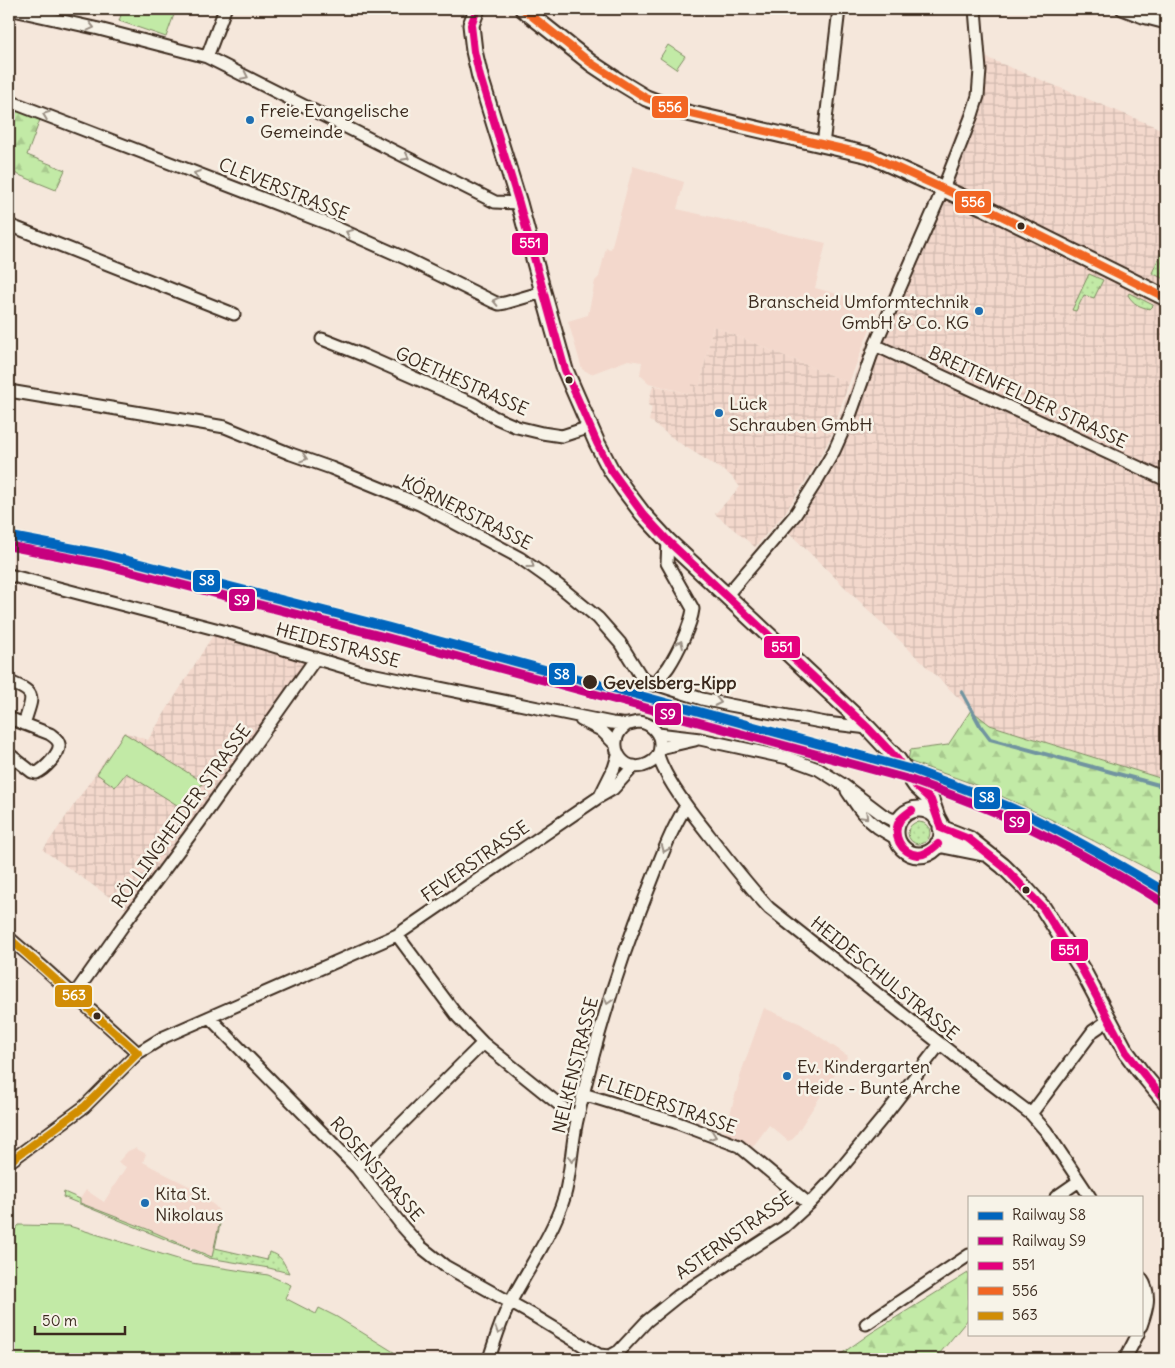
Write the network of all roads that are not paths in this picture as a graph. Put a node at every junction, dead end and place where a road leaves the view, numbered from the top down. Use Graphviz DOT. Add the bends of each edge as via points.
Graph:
graph roads {
  1 [pos="9,9"];
  2 [pos="225,9"];
  3 [pos="476,9"];
  4 [pos="523,9"];
  5 [pos="839,9"];
  6 [pos="976,9"];
  7 [pos="1122,9"];
  8 [pos="1166,23"];
  9 [pos="207,57"];
  10 [pos="9,101"];
  11 [pos="823,145"];
  12 [pos="943,189"];
  13 [pos="519,204"];
  14 [pos="9,225"];
  15 [pos="542,292"];
  16 [pos="1166,298"];
  17 [pos="234,314"];
  18 [pos="322,339"];
  19 [pos="874,345"];
  20 [pos="9,391"];
  21 [pos="590,427"];
  22 [pos="1166,480"];
  23 [pos="668,540"];
  24 [pos="9,575"];
  25 [pos="727,595"];
  26 [pos="316,658"];
  27 [pos="9,682"];
  28 [pos="654,685"];
  29 [pos="573,716"];
  30 [pos="9,718"];
  31 [pos="24,724"];
  32 [pos="628,724"];
  33 [pos="868,728"];
  34 [pos="658,734"];
  35 [pos="700,738"];
  36 [pos="617,750"];
  37 [pos="659,752"];
  38 [pos="9,754"];
  39 [pos="638,766"];
  40 [pos="668,776"];
  41 [pos="842,784"];
  42 [pos="916,786"];
  43 [pos="600,796"];
  44 [pos="686,806"];
  45 [pos="912,810"];
  46 [pos="900,820"];
  47 [pos="940,824"];
  48 [pos="897,839"];
  49 [pos="938,844"];
  50 [pos="987,854"];
  51 [pos="397,935"];
  52 [pos="9,938"];
  53 [pos="74,995"];
  54 [pos="210,1018"];
  55 [pos="1109,1020"];
  56 [pos="483,1043"];
  57 [pos="940,1044"];
  58 [pos="138,1054"];
  59 [pos="583,1094"];
  60 [pos="1166,1102"];
  61 [pos="1031,1114"];
  62 [pos="577,1119"];
  63 [pos="9,1162"];
  64 [pos="358,1168"];
  65 [pos="1079,1181"];
  66 [pos="1057,1196"];
  67 [pos="1089,1196"];
  68 [pos="809,1204"];
  69 [pos="968,1256"];
  70 [pos="1144,1281"];
  71 [pos="510,1303"];
  72 [pos="1142,1323"];
  73 [pos="866,1324"];
  74 [pos="1137,1336"];
  75 [pos="489,1359"];
  76 [pos="1125,1359"];
  1 -- 9 [label="street, one-way"];
  2 -- 9 [label="street"];
  3 -- 13 [label="main road" via="471,25 474,51"];
  4 -- 11 [label="main road" via="591,63 646,98 683,112"];
  5 -- 11 [label="street"];
  6 -- 12 [label="street" via="980,70 978,96"];
  7 -- 8 [label="street"];
  9 -- 13 [label="street, one-way" via="495,202"];
  15 -- 10 [label="street, CLEVERSTRASSE, one-way" via="499,304 326,223"];
  11 -- 12 [label="main road" via="869,155"];
  12 -- 16 [label="main road"];
  12 -- 19 [label="street"];
  13 -- 15 [label="main road"];
  14 -- 17 [label="street"];
  15 -- 21 [label="main road" via="565,370"];
  18 -- 21 [label="street, GOETHESTRASSE" via="474,404 517,427 562,436"];
  19 -- 22 [label="street, BREITENFELDER STRASSE"];
  19 -- 25 [label="street" via="851,413 816,482 795,515"];
  20 -- 28 [label="street, KÖRNERSTRASSE, one-way" via="224,427 419,504 520,558 558,585 598,618 642,678"];
  21 -- 23 [label="main road" via="624,489"];
  23 -- 25 [label="main road"];
  28 -- 23 [label="street, one-way" via="669,666 692,617 692,609 667,563"];
  24 -- 26 [label="street, HEIDESTRASSE"];
  25 -- 33 [label="main road"];
  26 -- 29 [label="street, HEIDESTRASSE" via="361,672"];
  26 -- 53 [label="street, RÖLLINGHEIDER STRASSE"];
  27 -- 31 [label="street" via="31,695"];
  28 -- 33 [label="street, KÖRNERSTRASSE, one-way" via="730,705"];
  29 -- 32 [label="street, HEIDESTRASSE"];
  29 -- 36 [label="street, HEIDESTRASSE" via="601,730"];
  30 -- 31 [label="street"];
  31 -- 38 [label="street" via="56,739 59,743 56,754 36,774"];
  32 -- 34 [label="street, HEIDESTRASSE" via="642,722"];
  32 -- 36 [label="street" via="616,740"];
  33 -- 42 [label="main road" via="898,760"];
  34 -- 35 [label="street, HEIDESTRASSE"];
  34 -- 37 [label="street"];
  35 -- 37 [label="street, HEIDESTRASSE"];
  35 -- 41 [label="street, HEIDESTRASSE" via="788,758 818,769"];
  36 -- 39 [label="street, HEIDESTRASSE" via="623,761"];
  36 -- 43 [label="street, FEVERSTRASSE" via="614,768"];
  37 -- 39 [label="street, HEIDESTRASSE" via="651,763"];
  37 -- 40 [label="street, HEIDESCHULSTRASSE"];
  39 -- 40 [label="street"];
  39 -- 43 [label="street, FEVERSTRASSE" via="613,789"];
  40 -- 44 [label="street, HEIDESCHULSTRASSE"];
  41 -- 46 [label="street, HEIDESTRASSE" via="891,820"];
  41 -- 48 [label="street, HEIDESTRASSE, one-way" via="861,813"];
  42 -- 45 [label="main road"];
  42 -- 47 [label="main road" via="931,800"];
  43 -- 51 [label="street, FEVERSTRASSE"];
  44 -- 57 [label="street, HEIDESCHULSTRASSE" via="769,908"];
  44 -- 59 [label="street, NELKENSTRASSE, one-way" via="667,842 627,943"];
  45 -- 46 [label="main road"];
  45 -- 47 [label="main road" via="929,812"];
  46 -- 48 [label="main road" via="896,829"];
  47 -- 49 [label="main road" via="942,835"];
  47 -- 50 [label="main road" via="969,839"];
  48 -- 49 [label="main road" via="907,852 916,855 931,852"];
  49 -- 50 [label="main road"];
  50 -- 55 [label="main road" via="1004,866 1043,908"];
  51 -- 54 [label="street, FEVERSTRASSE"];
  51 -- 56 [label="street" via="458,1017"];
  52 -- 53 [label="street"];
  53 -- 58 [label="street"];
  54 -- 58 [label="street, FEVERSTRASSE" via="164,1037"];
  54 -- 64 [label="street, ROSENSTRASSE"];
  55 -- 60 [label="main road" via="1140,1071"];
  55 -- 61 [label="street" via="1093,1031"];
  56 -- 62 [label="street"];
  56 -- 64 [label="street"];
  57 -- 61 [label="street, HEIDESCHULSTRASSE"];
  57 -- 68 [label="street, ASTERNSTRASSE" via="886,1114"];
  58 -- 63 [label="street, FEVERSTRASSE" via="84,1107"];
  59 -- 62 [label="street, NELKENSTRASSE"];
  59 -- 68 [label="street, FLIEDERSTRASSE, one-way" via="675,1122 739,1146"];
  61 -- 65 [label="street, HEIDESCHULSTRASSE"];
  62 -- 71 [label="street, NELKENSTRASSE, one-way" via="570,1175 563,1200 544,1244"];
  64 -- 71 [label="street, ROSENSTRASSE" via="421,1247 445,1266"];
  65 -- 66 [label="street"];
  65 -- 67 [label="street, HEIDESCHULSTRASSE"];
  68 -- 71 [label="street, ASTERNSTRASSE" via="784,1227 678,1296 610,1356 599,1355"];
  69 -- 73 [label="street"];
  70 -- 72 [label="street" via="1148,1299"];
  71 -- 75 [label="street, NELKENSTRASSE, one-way"];
  74 -- 76 [label="street"];
}
